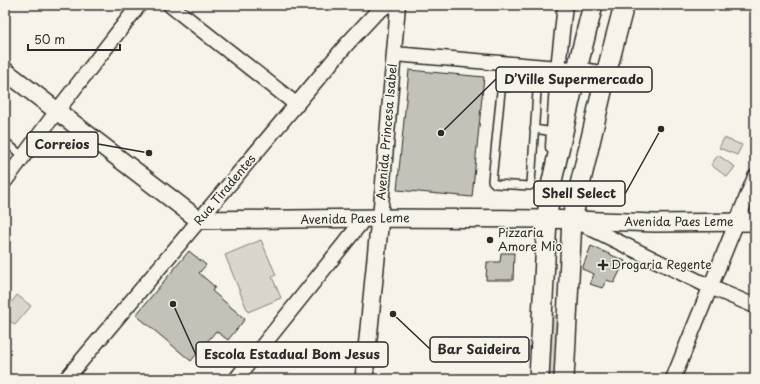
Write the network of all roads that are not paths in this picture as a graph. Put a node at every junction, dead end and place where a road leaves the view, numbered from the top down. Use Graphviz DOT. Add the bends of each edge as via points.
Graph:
graph roads {
  1 [pos="139,5"];
  2 [pos="170,5"];
  3 [pos="387,5"];
  4 [pos="398,5"];
  5 [pos="565,5"];
  6 [pos="593,5"];
  7 [pos="624,5"];
  8 [pos="394,54"];
  9 [pos="531,66"];
  10 [pos="558,68"];
  11 [pos="577,68"];
  12 [pos="5,71"];
  13 [pos="606,74"];
  14 [pos="528,86"];
  15 [pos="297,105"];
  16 [pos="58,111"];
  17 [pos="534,128"];
  18 [pos="554,132"];
  19 [pos="5,141"];
  20 [pos="23,157"];
  21 [pos="755,177"];
  22 [pos="5,181"];
  23 [pos="550,190"];
  24 [pos="372,218"];
  25 [pos="547,219"];
  26 [pos="572,219"];
  27 [pos="199,220"];
  28 [pos="737,222"];
  29 [pos="755,222"];
  30 [pos="710,287"];
  31 [pos="755,306"];
  32 [pos="66,379"];
  33 [pos="236,379"];
  34 [pos="364,379"];
  35 [pos="540,379"];
  36 [pos="564,379"];
  37 [pos="673,379"];
  1 -- 16 [label="street"];
  2 -- 15 [label="street"];
  3 -- 15 [label="street, Rua Tiradentes" via="373,16"];
  4 -- 8 [label="street, Avenida Princesa Isabel"];
  5 -- 10 [label="street"];
  6 -- 11 [label="main road"];
  7 -- 13 [label="main road"];
  8 -- 9 [label="street"];
  8 -- 24 [label="street, Avenida Princesa Isabel"];
  9 -- 10 [label="street"];
  9 -- 14 [label="lane"];
  10 -- 11 [label="street"];
  10 -- 18 [label="street"];
  11 -- 13 [label="street"];
  11 -- 23 [label="main road"];
  12 -- 16 [label="street"];
  13 -- 26 [label="main road"];
  14 -- 17 [label="lane" via="535,88 536,91"];
  14 -- 17 [label="lane" via="503,88 501,91 492,180 495,184 530,186"];
  15 -- 27 [label="street, Rua Tiradentes"];
  16 -- 20 [label="street"];
  16 -- 27 [label="street"];
  17 -- 18 [label="lane"];
  18 -- 23 [label="street"];
  19 -- 20 [label="lane"];
  20 -- 22 [label="street"];
  21 -- 28 [label="street"];
  23 -- 25 [label="main road"];
  24 -- 25 [label="street, Avenida Paes Leme"];
  24 -- 27 [label="street, Avenida Paes Leme"];
  24 -- 33 [label="street"];
  24 -- 34 [label="street, Avenida Princesa Isabel"];
  25 -- 26 [label="street, Avenida Paes Leme"];
  25 -- 35 [label="main road"];
  26 -- 28 [label="street, Avenida Paes Leme" via="655,223"];
  26 -- 30 [label="street"];
  26 -- 36 [label="main road"];
  27 -- 32 [label="street, Rua Tiradentes"];
  28 -- 29 [label="street, Avenida Paes Leme"];
  28 -- 30 [label="street"];
  30 -- 31 [label="street"];
  30 -- 37 [label="street"];
}
